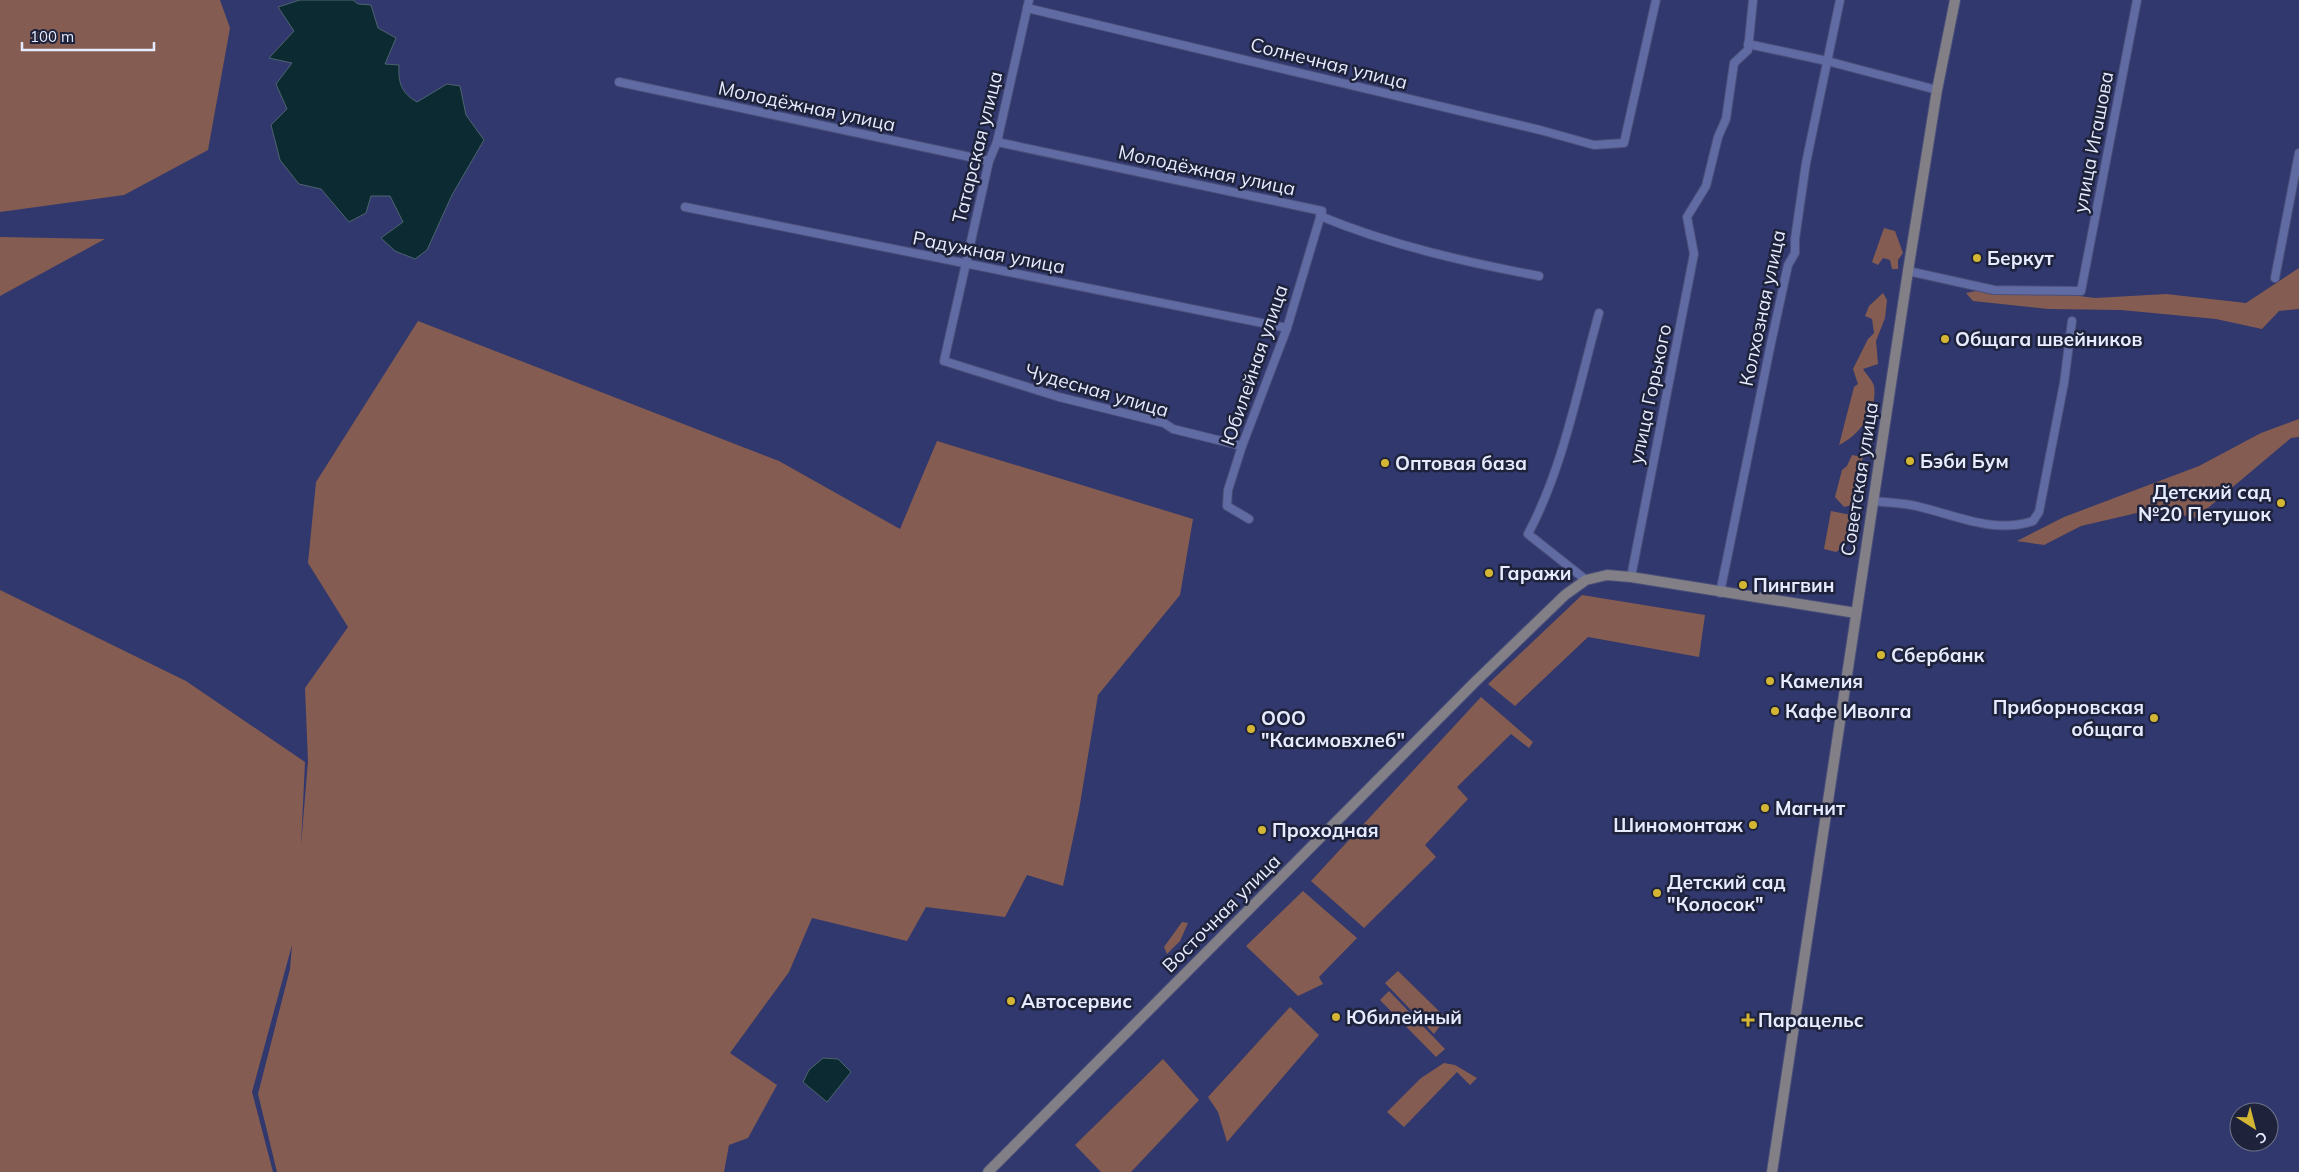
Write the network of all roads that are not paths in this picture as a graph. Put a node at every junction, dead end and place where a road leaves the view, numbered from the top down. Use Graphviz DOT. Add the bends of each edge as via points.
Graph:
graph roads {
  1 [pos="1656,0"];
  2 [pos="1753,0"];
  3 [pos="1840,0"];
  4 [pos="1955,0"];
  5 [pos="2136,0"];
  6 [pos="1028,4"];
  7 [pos="1748,44"];
  8 [pos="1827,61"];
  9 [pos="618,82"];
  10 [pos="1937,90"];
  11 [pos="997,142"];
  12 [pos="2299,153"];
  13 [pos="989,161"];
  14 [pos="685,207"];
  15 [pos="1321,214"];
  16 [pos="965,263"];
  17 [pos="1908,271"];
  18 [pos="1539,276"];
  19 [pos="2275,278"];
  20 [pos="1599,313"];
  21 [pos="2072,321"];
  22 [pos="1287,328"];
  23 [pos="944,361"];
  24 [pos="1242,446"];
  25 [pos="1874,501"];
  26 [pos="1249,519"];
  27 [pos="1631,577"];
  28 [pos="1586,580"];
  29 [pos="1720,593"];
  30 [pos="1856,613"];
  31 [pos="988,1172"];
  32 [pos="1772,1172"];
  1 -- 6 [label="street, Солнечная улица" via="1624,143 1594,146"];
  2 -- 7 [label="street"];
  3 -- 8 [label="street, Колхозная улица"];
  4 -- 10 [label="main road, Советская улица"];
  5 -- 17 [label="street, улица Игашова" via="2081,291 1994,290"];
  6 -- 11 [label="street, Татарская улица"];
  7 -- 8 [label="street"];
  7 -- 27 [label="street, улица Горького" via="1748,50 1734,63 1726,119 1718,137 1706,186 1687,217 1694,254"];
  8 -- 10 [label="street"];
  8 -- 29 [label="street, Колхозная улица" via="1806,163 1795,253 1788,265 1770,342"];
  9 -- 13 [label="street, Молодёжная улица"];
  10 -- 17 [label="main road, Советская улица"];
  11 -- 13 [label="street, Татарская улица"];
  11 -- 15 [label="street, Молодёжная улица"];
  12 -- 19 [label="street"];
  13 -- 16 [label="street, Татарская улица"];
  14 -- 16 [label="street, Радужная улица"];
  15 -- 18 [label="street" via="1361,233"];
  15 -- 22 [label="street, Юбилейная улица"];
  16 -- 22 [label="street, Радужная улица"];
  16 -- 23 [label="street, Татарская улица"];
  17 -- 25 [label="main road, Советская улица"];
  20 -- 28 [label="street" via="1558,461 1542,507 1528,534"];
  21 -- 25 [label="street" via="2064,382 2039,512 2034,521 2022,525 1993,526 1919,506"];
  22 -- 24 [label="street, Юбилейная улица"];
  23 -- 24 [label="street, Чудесная улица" via="1058,397"];
  24 -- 26 [label="street, Юбилейная улица" via="1228,490 1227,506"];
  25 -- 30 [label="main road, Советская улица"];
  27 -- 28 [label="main road, Восточная улица" via="1607,575"];
  27 -- 29 [label="main road, Восточная улица"];
  28 -- 31 [label="main road, Восточная улица" via="1565,595 1475,682"];
  29 -- 30 [label="main road, Восточная улица"];
  30 -- 32 [label="main road, Советская улица"];
}
